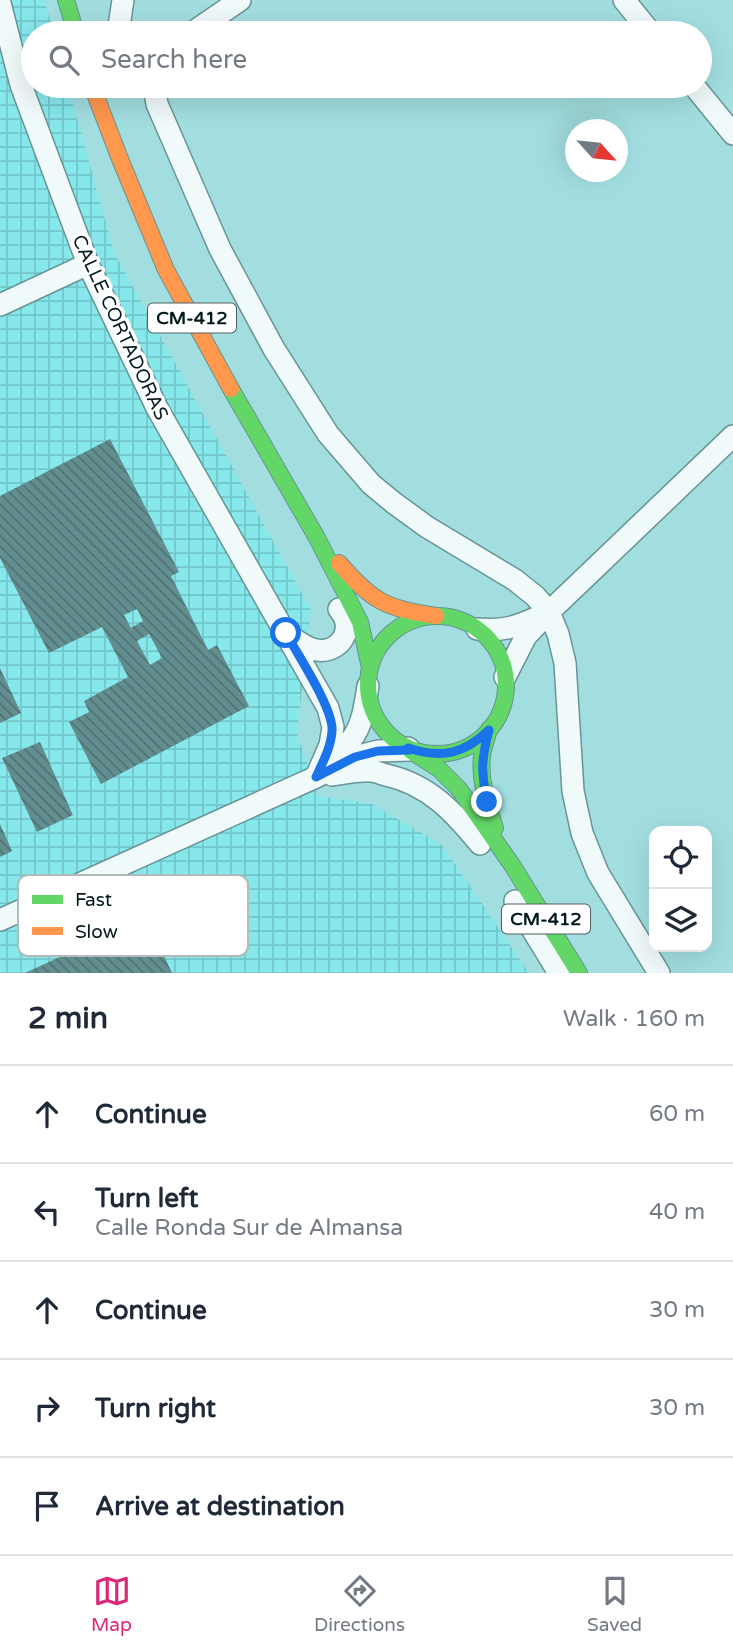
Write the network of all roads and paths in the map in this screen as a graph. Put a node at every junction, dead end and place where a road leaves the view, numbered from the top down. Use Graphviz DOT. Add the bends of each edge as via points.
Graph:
graph roads {
  1 [pos="66,0"];
  2 [pos="123,0"];
  3 [pos="240,0"];
  4 [pos="624,0"];
  5 [pos="0,3"];
  6 [pos="72,21"];
  7 [pos="120,21"];
  8 [pos="209,21"];
  9 [pos="641,21"];
  10 [pos="21,85"];
  11 [pos="26,98"];
  12 [pos="98,98"];
  13 [pos="156,98"];
  14 [pos="704,98"];
  15 [pos="733,134"];
  16 [pos="88,264"];
  17 [pos="166,270"];
  18 [pos="0,304"];
  19 [pos="733,436"];
  20 [pos="317,538"];
  21 [pos="549,612"];
  22 [pos="438,616"];
  23 [pos="477,629"];
  24 [pos="286,633"];
  25 [pos="369,677"];
  26 [pos="505,677"];
  27 [pos="489,730"];
  28 [pos="405,747"];
  29 [pos="316,777"];
  30 [pos="512,865"];
  31 [pos="99,875"];
  32 [pos="18,912"];
  33 [pos="0,920"];
  34 [pos="559,973"];
  35 [pos="579,973"];
  36 [pos="659,973"];
  1 -- 6 [label="main road"];
  2 -- 7 [label="street"];
  3 -- 8 [label="street"];
  4 -- 9 [label="street"];
  5 -- 10 [label="street, CALLE CORTADORAS"];
  11 -- 16 [label="street, CALLE CORTADORAS"];
  12 -- 17 [label="main road, CM-412"];
  13 -- 21 [label="street" via="220,248 274,349 328,434 371,484 427,527 516,580"];
  14 -- 15 [label="street"];
  16 -- 18 [label="street"];
  16 -- 24 [label="street, CALLE CORTADORAS" via="157,408"];
  17 -- 20 [label="main road, CM-412"];
  17 -- 24 [label="street" via="194,352 215,393 346,620 346,635 329,650 315,650"];
  19 -- 21 [label="street"];
  20 -- 22 [label="main road, CM-412" via="382,603"];
  20 -- 25 [label="main road, CM-412" via="359,622"];
  21 -- 23 [label="street" via="515,627"];
  21 -- 26 [label="street" via="526,636"];
  21 -- 36 [label="street" via="565,663 573,791 582,833 598,873"];
  22 -- 23 [label="main road"];
  22 -- 25 [label="main road" via="415,620 395,631 379,647"];
  23 -- 26 [label="main road" via="500,658"];
  24 -- 29 [label="street, CALLE CORTADORAS" via="328,708 333,727"];
  25 -- 28 [label="main road" via="371,707 381,726"];
  25 -- 29 [label="street" via="362,718 351,739"];
  26 -- 27 [label="main road" via="500,713"];
  27 -- 28 [label="main road" via="477,742 443,754"];
  27 -- 30 [label="main road, CM-412" via="482,778 498,836"];
  28 -- 29 [label="street" via="355,757"];
  28 -- 30 [label="main road, CM-412" via="439,769 459,789"];
  29 -- 31 [label="street"];
  29 -- 34 [label="street" via="366,770 421,787 442,802 481,847"];
  30 -- 35 [label="main road, CM-412"];
  32 -- 33 [label="street"];
}
